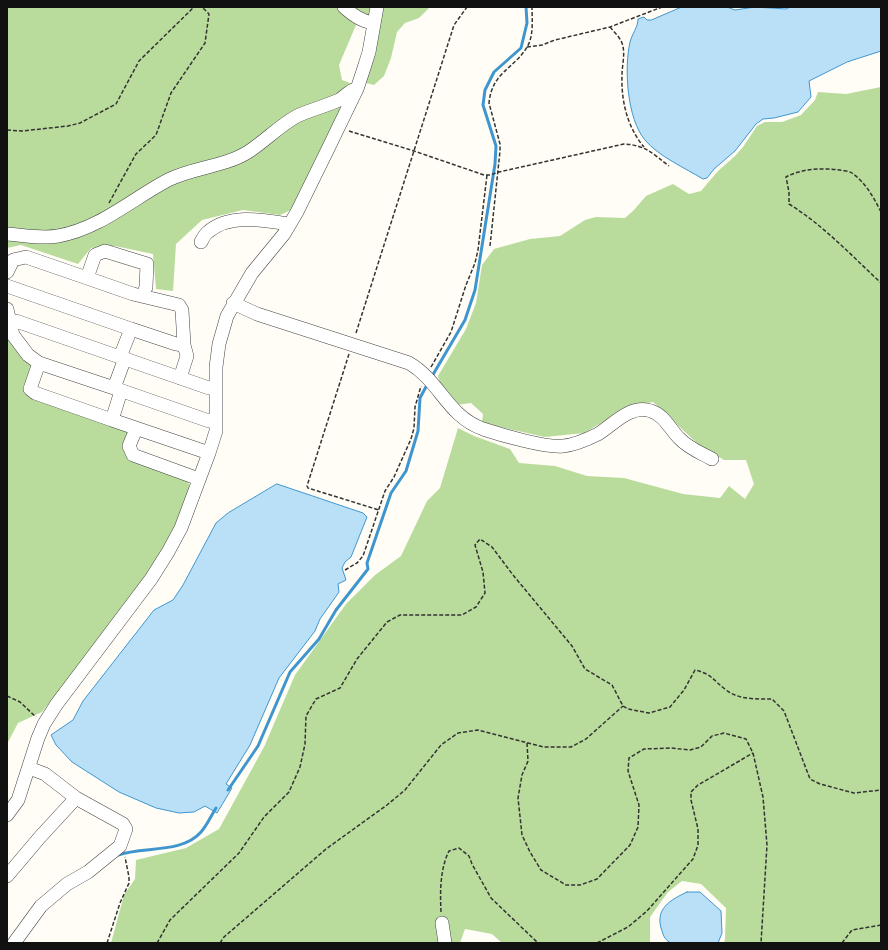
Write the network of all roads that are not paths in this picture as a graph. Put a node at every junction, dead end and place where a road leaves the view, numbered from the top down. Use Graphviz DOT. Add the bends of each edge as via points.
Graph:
graph roads {
  1 [pos="344,7"];
  2 [pos="377,7"];
  3 [pos="373,23"];
  4 [pos="357,89"];
  5 [pos="289,224"];
  6 [pos="7,234"];
  7 [pos="200,242"];
  8 [pos="7,272"];
  9 [pos="86,278"];
  10 [pos="7,286"];
  11 [pos="143,296"];
  12 [pos="233,304"];
  13 [pos="9,315"];
  14 [pos="131,329"];
  15 [pos="184,345"];
  16 [pos="122,357"];
  17 [pos="39,363"];
  18 [pos="180,378"];
  19 [pos="216,388"];
  20 [pos="118,389"];
  21 [pos="112,420"];
  22 [pos="215,421"];
  23 [pos="136,428"];
  24 [pos="209,453"];
  25 [pos="712,459"];
  26 [pos="199,479"];
  27 [pos="29,768"];
  28 [pos="76,798"];
  29 [pos="7,814"];
  30 [pos="7,876"];
  31 [pos="442,923"];
  32 [pos="14,943"];
  33 [pos="445,943"];
  1 -- 3 [label="street" via="363,21"];
  2 -- 3 [label="street"];
  3 -- 4 [label="street" via="369,52"];
  4 -- 5 [label="street"];
  4 -- 6 [label="street" via="341,99 282,125 247,152 227,162 189,171 168,180 94,224 58,236"];
  5 -- 7 [label="street" via="245,220 227,222 207,232"];
  5 -- 12 [label="street" via="284,234 252,273"];
  8 -- 9 [label="street" via="13,260 26,257"];
  9 -- 11 [label="street"];
  9 -- 11 [label="street" via="95,255 106,251 148,264"];
  10 -- 14 [label="street"];
  11 -- 15 [label="street" via="179,305 182,310"];
  12 -- 19 [label="street" via="219,344"];
  12 -- 25 [label="street" via="409,363 430,380 462,418 482,429 546,445 563,446 597,434 630,412 645,409 660,415 679,439"];
  13 -- 16 [label="street" via="16,321"];
  13 -- 17 [label="street" via="13,335 28,355"];
  14 -- 15 [label="street"];
  14 -- 16 [label="street"];
  15 -- 18 [label="street" via="188,356"];
  16 -- 18 [label="street"];
  16 -- 20 [label="street"];
  17 -- 20 [label="street"];
  17 -- 21 [label="street" via="30,389 35,393"];
  18 -- 19 [label="street"];
  19 -- 22 [label="street"];
  20 -- 21 [label="street"];
  20 -- 22 [label="street"];
  21 -- 23 [label="street"];
  22 -- 24 [label="street" via="216,430"];
  23 -- 24 [label="street"];
  23 -- 26 [label="street" via="129,446 133,455"];
  24 -- 26 [label="street"];
  26 -- 27 [label="street" via="181,528 168,552 151,579 56,705 44,724"];
  27 -- 28 [label="street" via="45,774"];
  27 -- 29 [label="street" via="18,800"];
  28 -- 30 [label="street"];
  28 -- 32 [label="street" via="123,824 126,829 120,846 41,906"];
  31 -- 33 [label="street"];
}
